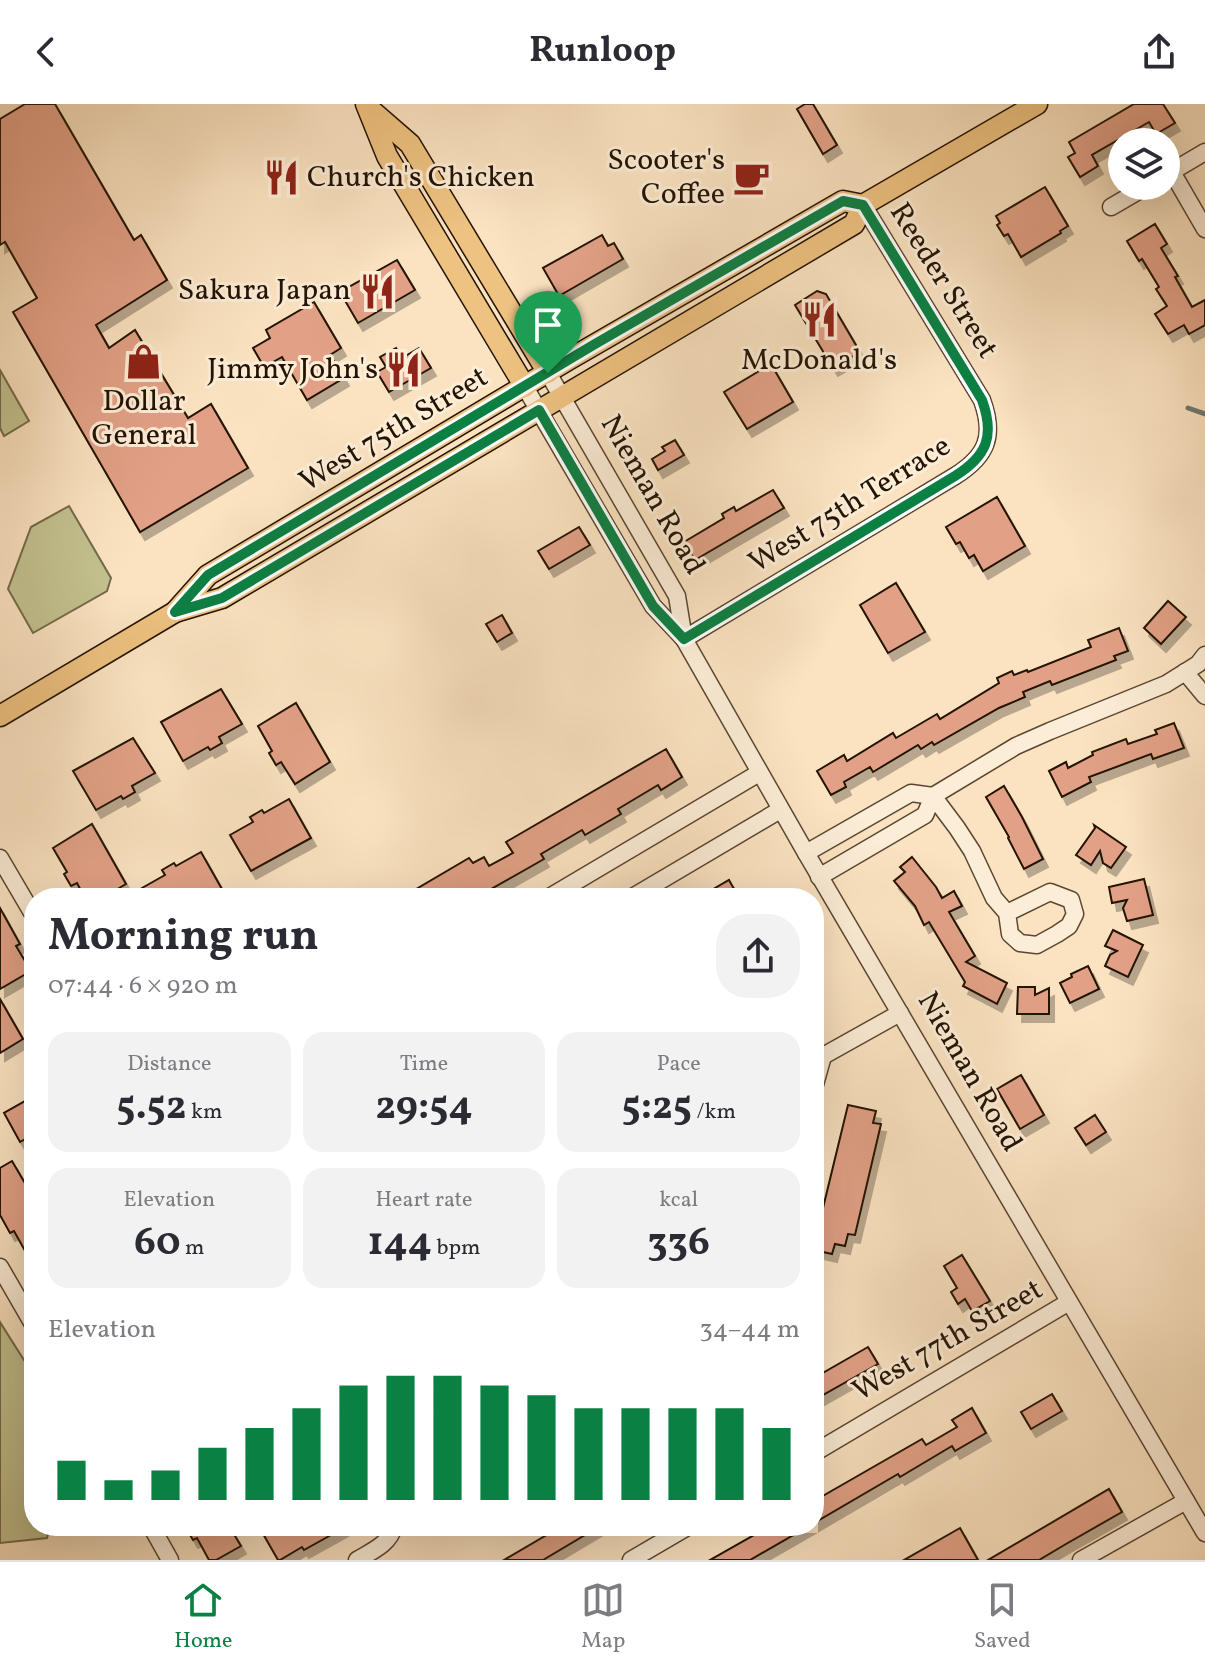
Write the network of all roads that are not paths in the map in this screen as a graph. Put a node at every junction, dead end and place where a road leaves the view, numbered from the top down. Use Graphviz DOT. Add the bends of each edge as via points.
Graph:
graph roads {
  1 [pos="1037,104"];
  2 [pos="368,106"];
  3 [pos="1205,152"];
  4 [pos="1180,167"];
  5 [pos="1180,190"];
  6 [pos="1123,200"];
  7 [pos="863,205"];
  8 [pos="1111,207"];
  9 [pos="1205,229"];
  10 [pos="548,373"];
  11 [pos="525,387"];
  12 [pos="562,397"];
  13 [pos="539,410"];
  14 [pos="989,431"];
  15 [pos="175,612"];
  16 [pos="684,639"];
  17 [pos="1205,655"];
  18 [pos="1185,672"];
  19 [pos="1205,696"];
  20 [pos="0,716"];
  21 [pos="759,773"];
  22 [pos="933,796"];
  23 [pos="780,810"];
  24 [pos="806,853"];
  25 [pos="0,858"];
  26 [pos="819,877"];
  27 [pos="565,888"];
  28 [pos="648,888"];
  29 [pos="24,899"];
  30 [pos="1007,913"];
  31 [pos="900,1013"];
  32 [pos="824,1052"];
  33 [pos="0,1267"];
  34 [pos="1069,1302"];
  35 [pos="24,1309"];
  36 [pos="824,1447"];
  37 [pos="1186,1501"];
  38 [pos="1205,1533"];
  39 [pos="157,1536"];
  40 [pos="392,1536"];
  41 [pos="672,1536"];
  42 [pos="170,1560"];
  43 [pos="357,1560"];
  44 [pos="631,1560"];
  45 [pos="1081,1560"];
  1 -- 7 [label="main road, West 75th Street"];
  2 -- 10 [label="main road, Nieman Road" via="410,144"];
  2 -- 11 [label="main road, Nieman Road" via="387,156"];
  3 -- 4 [label="street"];
  5 -- 9 [label="street"];
  6 -- 8 [label="street"];
  7 -- 10 [label="main road, West 75th Street" via="843,201"];
  7 -- 12 [label="main road, West 75th Street" via="854,224"];
  7 -- 14 [label="street, Reeder Street" via="971,380"];
  10 -- 11 [label="main road, West 75th Street"];
  10 -- 12 [label="street, Nieman Road"];
  11 -- 13 [label="street, Nieman Road"];
  11 -- 15 [label="main road, West 75th Street" via="208,575"];
  12 -- 13 [label="main road, West 75th Street"];
  12 -- 16 [label="street, Nieman Road" via="677,596"];
  13 -- 15 [label="main road, West 75th Street" via="222,598"];
  13 -- 16 [label="street, Nieman Road" via="653,606"];
  14 -- 16 [label="street, West 75th Terrace" via="971,466"];
  15 -- 20 [label="main road, West 75th Street"];
  16 -- 21 [label="street, Nieman Road"];
  17 -- 18 [label="street"];
  18 -- 19 [label="street"];
  18 -- 22 [label="street" via="1016,746"];
  21 -- 23 [label="street, Nieman Road"];
  21 -- 27 [label="street"];
  22 -- 24 [label="street" via="911,793"];
  22 -- 26 [label="street" via="925,815"];
  22 -- 30 [label="street"];
  23 -- 24 [label="street, Nieman Road"];
  23 -- 28 [label="street"];
  24 -- 26 [label="street, Nieman Road"];
  25 -- 29 [label="street"];
  26 -- 31 [label="street, Nieman Road"];
  31 -- 32 [label="street"];
  31 -- 34 [label="street, Nieman Road"];
  33 -- 35 [label="street"];
  34 -- 36 [label="street, West 77th Street"];
  34 -- 37 [label="street, Nieman Road"];
  37 -- 38 [label="street, Nieman Road"];
  37 -- 45 [label="street"];
  39 -- 42 [label="street"];
  40 -- 43 [label="street"];
  41 -- 44 [label="street"];
}
